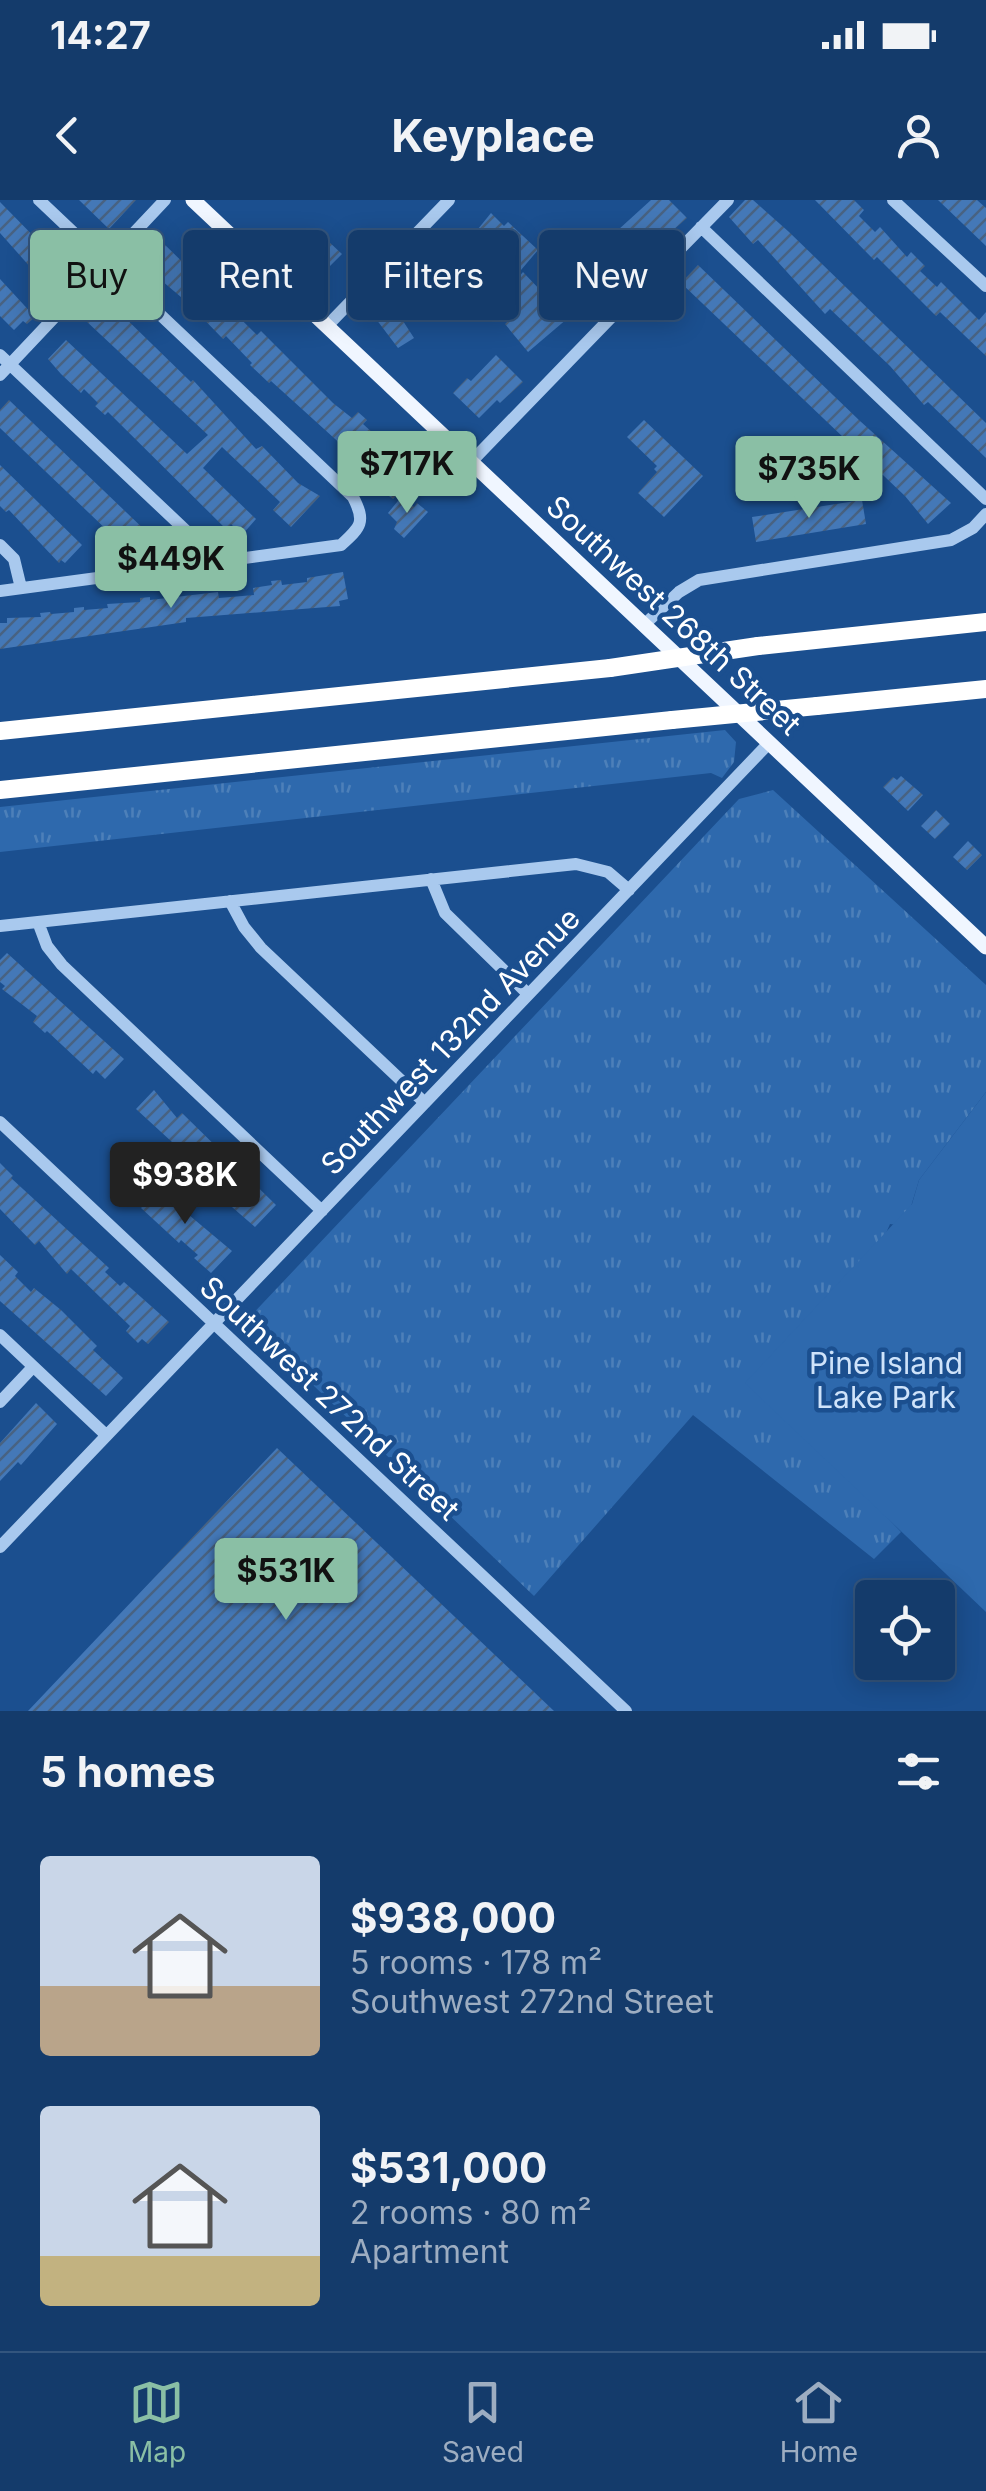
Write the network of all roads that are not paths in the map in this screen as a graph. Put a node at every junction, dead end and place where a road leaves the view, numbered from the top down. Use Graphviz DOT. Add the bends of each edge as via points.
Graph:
graph roads {
  1 [pos="38,200"];
  2 [pos="165,200"];
  3 [pos="193,200"];
  4 [pos="448,200"];
  5 [pos="728,200"];
  6 [pos="893,200"];
  7 [pos="702,227"];
  8 [pos="71,230"];
  9 [pos="136,230"];
  10 [pos="986,286"];
  11 [pos="163,316"];
  12 [pos="48,320"];
  13 [pos="328,325"];
  14 [pos="3,365"];
  15 [pos="471,462"];
  16 [pos="986,499"];
  17 [pos="986,514"];
  18 [pos="0,545"];
  19 [pos="208,563"];
  20 [pos="21,588"];
  21 [pos="0,591"];
  22 [pos="986,622"];
  23 [pos="645,624"];
  24 [pos="986,688"];
  25 [pos="0,731"];
  26 [pos="769,743"];
  27 [pos="0,790"];
  28 [pos="431,879"];
  29 [pos="630,890"];
  30 [pos="230,901"];
  31 [pos="38,922"];
  32 [pos="0,926"];
  33 [pos="986,947"];
  34 [pos="528,994"];
  35 [pos="425,1103"];
  36 [pos="0,1122"];
  37 [pos="322,1211"];
  38 [pos="213,1322"];
  39 [pos="0,1335"];
  40 [pos="34,1367"];
  41 [pos="0,1402"];
  42 [pos="106,1435"];
  43 [pos="0,1547"];
  44 [pos="626,1711"];
  1 -- 8 [label="street"];
  2 -- 9 [label="street"];
  3 -- 13 [label="main road, Southwest 268th Street"];
  4 -- 13 [label="street"];
  5 -- 7 [label="street"];
  6 -- 10 [label="street"];
  7 -- 15 [label="street"];
  7 -- 16 [label="street"];
  11 -- 19 [label="street" via="362,513 360,526 342,545"];
  12 -- 14 [label="street"];
  13 -- 15 [label="main road, Southwest 268th Street"];
  14 -- 19 [label="street" via="198,542"];
  15 -- 23 [label="main road, Southwest 268th Street"];
  17 -- 23 [label="street" via="951,540 699,580"];
  18 -- 20 [label="street" via="14,559"];
  19 -- 20 [label="street"];
  20 -- 21 [label="street"];
  22 -- 25 [label="highway, bridge"];
  23 -- 26 [label="main road, Southwest 268th Street"];
  24 -- 27 [label="highway, bridge"];
  26 -- 29 [label="street, Southwest 132nd Avenue"];
  26 -- 33 [label="main road, Southwest 268th Street"];
  28 -- 29 [label="street" via="582,864 608,872"];
  28 -- 30 [label="street"];
  28 -- 34 [label="street" via="445,914"];
  29 -- 34 [label="street, Southwest 132nd Avenue"];
  30 -- 31 [label="street"];
  30 -- 35 [label="street" via="261,948"];
  31 -- 32 [label="street"];
  31 -- 37 [label="street" via="46,946 69,973"];
  34 -- 35 [label="street, Southwest 132nd Avenue"];
  35 -- 37 [label="street, Southwest 132nd Avenue"];
  36 -- 38 [label="street, Southwest 272nd Street"];
  37 -- 38 [label="street, Southwest 132nd Avenue"];
  38 -- 42 [label="street, Southwest 132nd Avenue"];
  38 -- 44 [label="street, Southwest 272nd Street"];
  39 -- 40 [label="street"];
  40 -- 41 [label="street"];
  40 -- 42 [label="street"];
  42 -- 43 [label="street, Southwest 132nd Avenue"];
}
